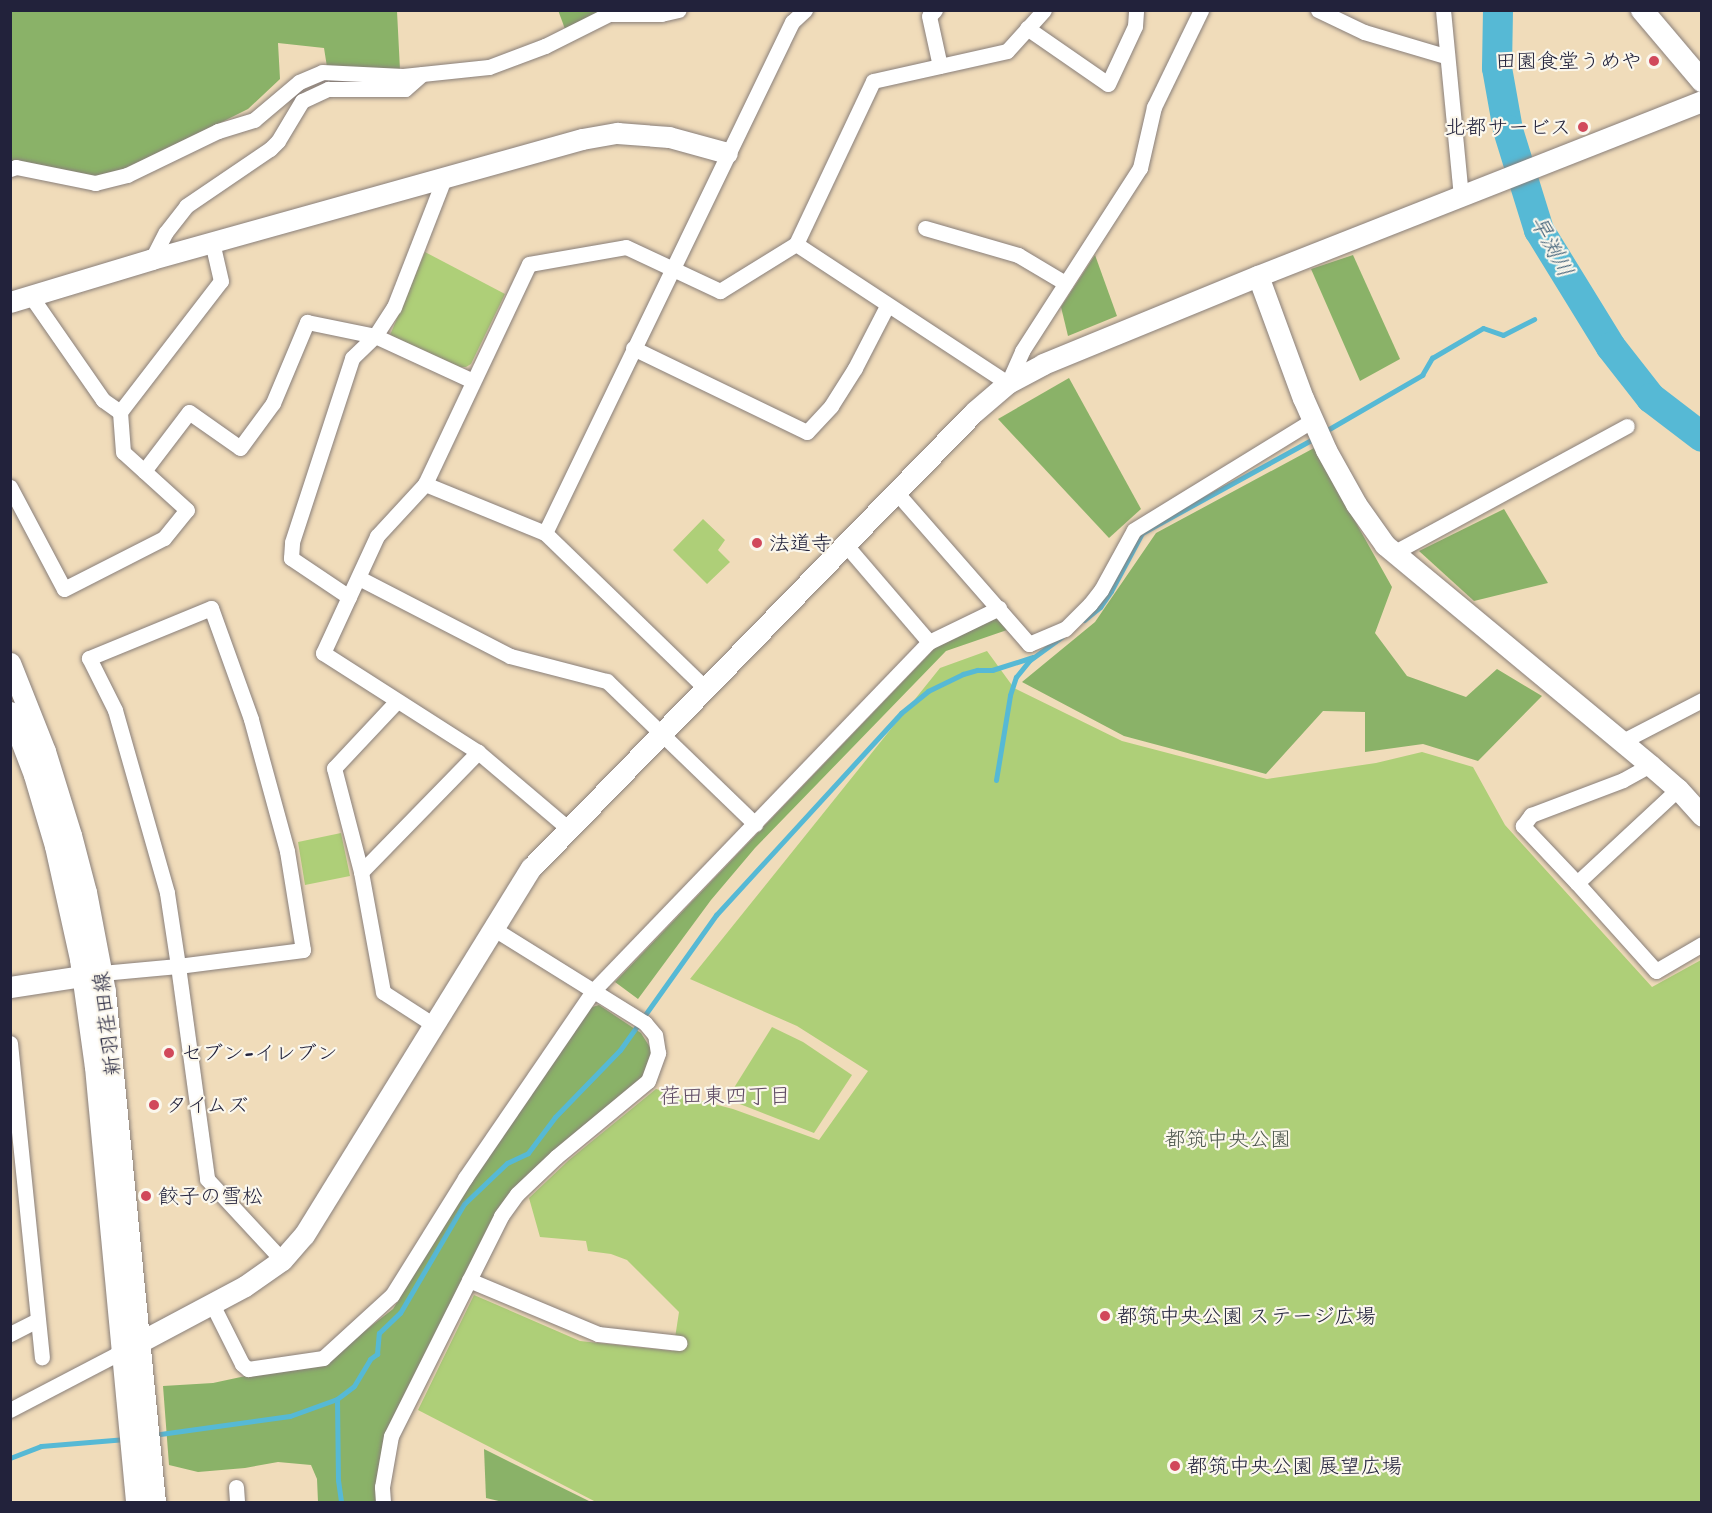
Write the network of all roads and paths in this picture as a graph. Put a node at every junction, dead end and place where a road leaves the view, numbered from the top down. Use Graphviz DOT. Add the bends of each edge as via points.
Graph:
graph roads {
  1 [pos="679,10"];
  2 [pos="805,10"];
  3 [pos="935,10"];
  4 [pos="1044,10"];
  5 [pos="1136,10"];
  6 [pos="1318,10"];
  7 [pos="1443,10"];
  8 [pos="1642,10"];
  9 [pos="1198,13"];
  10 [pos="1027,28"];
  11 [pos="1445,56"];
  12 [pos="940,66"];
  13 [pos="422,74"];
  14 [pos="1701,81"];
  15 [pos="1701,101"];
  16 [pos="727,153"];
  17 [pos="10,169"];
  18 [pos="444,179"];
  19 [pos="1461,197"];
  20 [pos="925,228"];
  21 [pos="213,242"];
  22 [pos="796,244"];
  23 [pos="152,259"];
  24 [pos="670,270"];
  25 [pos="1258,276"];
  26 [pos="1065,283"];
  27 [pos="30,295"];
  28 [pos="10,302"];
  29 [pos="888,306"];
  30 [pos="375,336"];
  31 [pos="633,348"];
  32 [pos="473,381"];
  33 [pos="1008,383"];
  34 [pos="120,412"];
  35 [pos="1313,420"];
  36 [pos="1627,426"];
  37 [pos="144,471"];
  38 [pos="425,484"];
  39 [pos="10,487"];
  40 [pos="896,492"];
  41 [pos="545,533"];
  42 [pos="846,545"];
  43 [pos="1393,554"];
  44 [pos="359,578"];
  45 [pos="349,597"];
  46 [pos="999,609"];
  47 [pos="929,642"];
  48 [pos="10,663"];
  49 [pos="705,688"];
  50 [pos="1701,700"];
  51 [pos="397,701"];
  52 [pos="10,712"];
  53 [pos="663,735"];
  54 [pos="1621,742"];
  55 [pos="478,752"];
  56 [pos="1650,765"];
  57 [pos="1678,789"];
  58 [pos="1701,816"];
  59 [pos="755,824"];
  60 [pos="570,830"];
  61 [pos="361,872"];
  62 [pos="1577,883"];
  63 [pos="494,929"];
  64 [pos="1701,944"];
  65 [pos="178,966"];
  66 [pos="92,975"];
  67 [pos="10,987"];
  68 [pos="598,994"];
  69 [pos="434,1025"];
  70 [pos="10,1043"];
  71 [pos="282,1260"];
  72 [pos="469,1280"];
  73 [pos="212,1304"];
  74 [pos="37,1320"];
  75 [pos="10,1334"];
  76 [pos="680,1343"];
  77 [pos="130,1346"];
  78 [pos="42,1357"];
  79 [pos="10,1410"];
  80 [pos="142,1469"];
  81 [pos="236,1487"];
  82 [pos="136,1503"];
  83 [pos="155,1503"];
  84 [pos="237,1503"];
  85 [pos="383,1503"];
  1 -- 13 [label="street" via="609,14 545,46 489,67"];
  2 -- 16 [label="street" via="792,22"];
  3 -- 12 [label="street" via="929,16"];
  4 -- 10 [label="street"];
  5 -- 10 [label="street" via="1135,26 1108,84"];
  6 -- 11 [label="street" via="1364,32"];
  7 -- 11 [label="street"];
  8 -- 14 [label="main road"];
  9 -- 26 [label="street" via="1154,107 1140,168"];
  10 -- 12 [label="street" via="1007,51"];
  11 -- 19 [label="street"];
  12 -- 22 [label="street" via="873,81"];
  13 -- 17 [label="street" via="322,72 281,94 254,120 218,132 127,175 95,183"];
  13 -- 23 [label="street" via="405,89 328,89 302,101 270,149 186,206"];
  15 -- 19 [label="street"];
  16 -- 18 [label="street" via="669,137 617,133 582,139"];
  16 -- 24 [label="street"];
  18 -- 21 [label="street"];
  18 -- 30 [label="street" via="394,308"];
  19 -- 25 [label="street"];
  20 -- 26 [label="street" via="1018,255"];
  21 -- 23 [label="street"];
  21 -- 34 [label="street" via="221,281"];
  22 -- 24 [label="street" via="720,291"];
  22 -- 29 [label="street"];
  23 -- 27 [label="street"];
  24 -- 31 [label="street"];
  24 -- 32 [label="street" via="626,247 529,264"];
  25 -- 33 [label="street" via="1043,364"];
  25 -- 35 [label="street"];
  26 -- 33 [label="street" via="1022,351"];
  27 -- 28 [label="street"];
  27 -- 34 [label="street" via="104,400"];
  29 -- 31 [label="street" via="831,406 807,432"];
  29 -- 33 [label="street"];
  30 -- 32 [label="street"];
  30 -- 37 [label="street" via="308,322 273,403 240,448 189,412"];
  30 -- 45 [label="street" via="352,358 292,542 291,558"];
  31 -- 41 [label="street"];
  32 -- 38 [label="street"];
  33 -- 40 [label="street"];
  34 -- 37 [label="street" via="123,452"];
  35 -- 43 [label="street" via="1356,504"];
  35 -- 46 [label="street" via="1134,530 1101,590 1065,629 1029,644"];
  36 -- 43 [label="street"];
  37 -- 39 [label="street" via="186,510 164,538 64,589"];
  38 -- 41 [label="street"];
  38 -- 44 [label="street" via="377,536"];
  40 -- 42 [label="street"];
  40 -- 46 [label="street"];
  41 -- 49 [label="street"];
  42 -- 47 [label="street"];
  42 -- 49 [label="street"];
  43 -- 54 [label="street"];
  44 -- 45 [label="street"];
  44 -- 53 [label="street" via="510,656 607,681"];
  45 -- 51 [label="street" via="323,653"];
  46 -- 47 [label="street"];
  47 -- 59 [label="street"];
  48 -- 66 [label="street, 新羽荏田線" via="45,751 71,835"];
  49 -- 53 [label="street"];
  50 -- 54 [label="street"];
  51 -- 55 [label="street"];
  51 -- 61 [label="street" via="334,768"];
  52 -- 66 [label="street, 新羽荏田線" via="34,775"];
  53 -- 59 [label="street"];
  53 -- 60 [label="street"];
  54 -- 56 [label="street"];
  55 -- 60 [label="street"];
  55 -- 61 [label="street"];
  56 -- 57 [label="street"];
  56 -- 62 [label="street" via="1623,780 1531,815 1523,826"];
  57 -- 58 [label="street"];
  57 -- 62 [label="street"];
  59 -- 68 [label="street"];
  60 -- 63 [label="street" via="531,868"];
  61 -- 69 [label="street" via="383,992"];
  62 -- 64 [label="street" via="1656,971"];
  63 -- 68 [label="street"];
  63 -- 69 [label="street"];
  65 -- 65 [label="street" via="167,893 115,710 89,658 211,608 251,719 287,851 303,950"];
  65 -- 66 [label="street"];
  65 -- 71 [label="street" via="207,1179"];
  66 -- 67 [label="street"];
  66 -- 77 [label="street, 新羽荏田線"];
  68 -- 72 [label="street" via="645,1023 658,1044 655,1067 648,1082 517,1194 501,1216"];
  68 -- 73 [label="street" via="465,1178 392,1295 323,1358 248,1369"];
  69 -- 71 [label="street" via="304,1235"];
  70 -- 74 [label="street"];
  71 -- 73 [label="street"];
  72 -- 76 [label="street" via="598,1334"];
  72 -- 85 [label="street" via="392,1436 382,1487"];
  73 -- 77 [label="street"];
  74 -- 75 [label="street"];
  74 -- 78 [label="street"];
  77 -- 79 [label="street"];
  77 -- 80 [label="street, 新羽荏田線"];
  80 -- 82 [label="street"];
  80 -- 83 [label="street"];
  81 -- 84 [label="street"];
}
